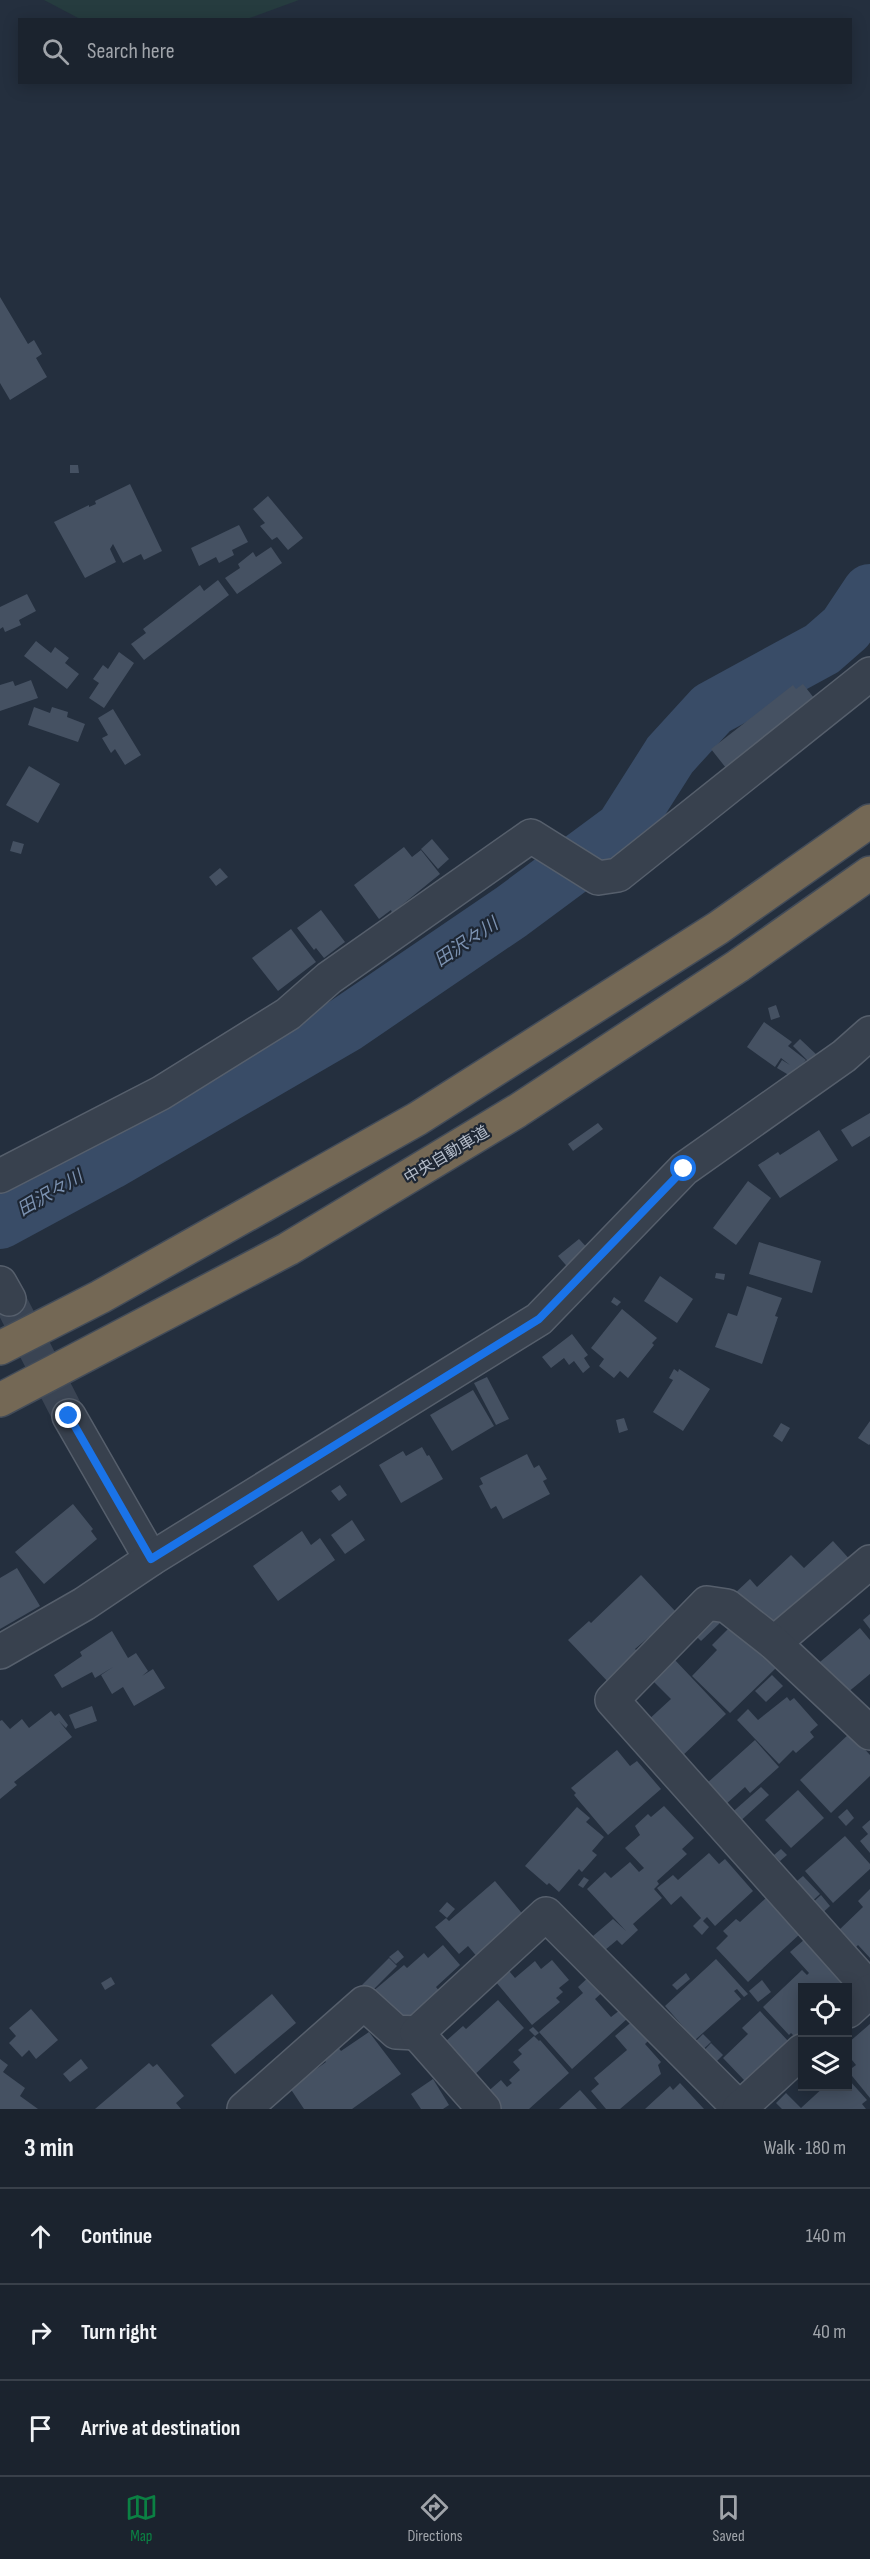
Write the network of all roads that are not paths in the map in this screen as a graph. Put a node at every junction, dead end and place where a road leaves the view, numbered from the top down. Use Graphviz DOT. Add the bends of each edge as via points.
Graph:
graph roads {
  1 [pos="870,674"];
  2 [pos="870,821"];
  3 [pos="870,873"];
  4 [pos="870,1033"];
  5 [pos="0,1176"];
  6 [pos="0,1347"];
  7 [pos="0,1400"];
  8 [pos="69,1416"];
  9 [pos="151,1559"];
  10 [pos="870,1562"];
  11 [pos="774,1643"];
  12 [pos="0,1652"];
  13 [pos="870,1733"];
  14 [pos="870,1990"];
  15 [pos="852,2007"];
  16 [pos="417,2033"];
  17 [pos="798,2055"];
  18 [pos="244,2109"];
  19 [pos="484,2109"];
  20 [pos="739,2109"];
  1 -- 5 [label="street" via="618,875 598,878 531,836 329,978 288,1014 161,1093"];
  2 -- 6 [label="highway" via="718,928 417,1119 100,1297"];
  3 -- 7 [label="highway, 中央自動車道" via="738,966 517,1111 288,1249"];
  4 -- 9 [label="street" via="844,1056 684,1169 539,1319"];
  8 -- 9 [label="street"];
  9 -- 12 [label="street" via="84,1604"];
  10 -- 11 [label="street"];
  11 -- 13 [label="street"];
  11 -- 14 [label="street" via="727,1605 707,1603 612,1700"];
  14 -- 15 [label="street"];
  16 -- 18 [label="street" via="396,2032 364,2003"];
  16 -- 19 [label="street"];
  16 -- 20 [label="street" via="546,1914"];
  17 -- 20 [label="street"];
}
